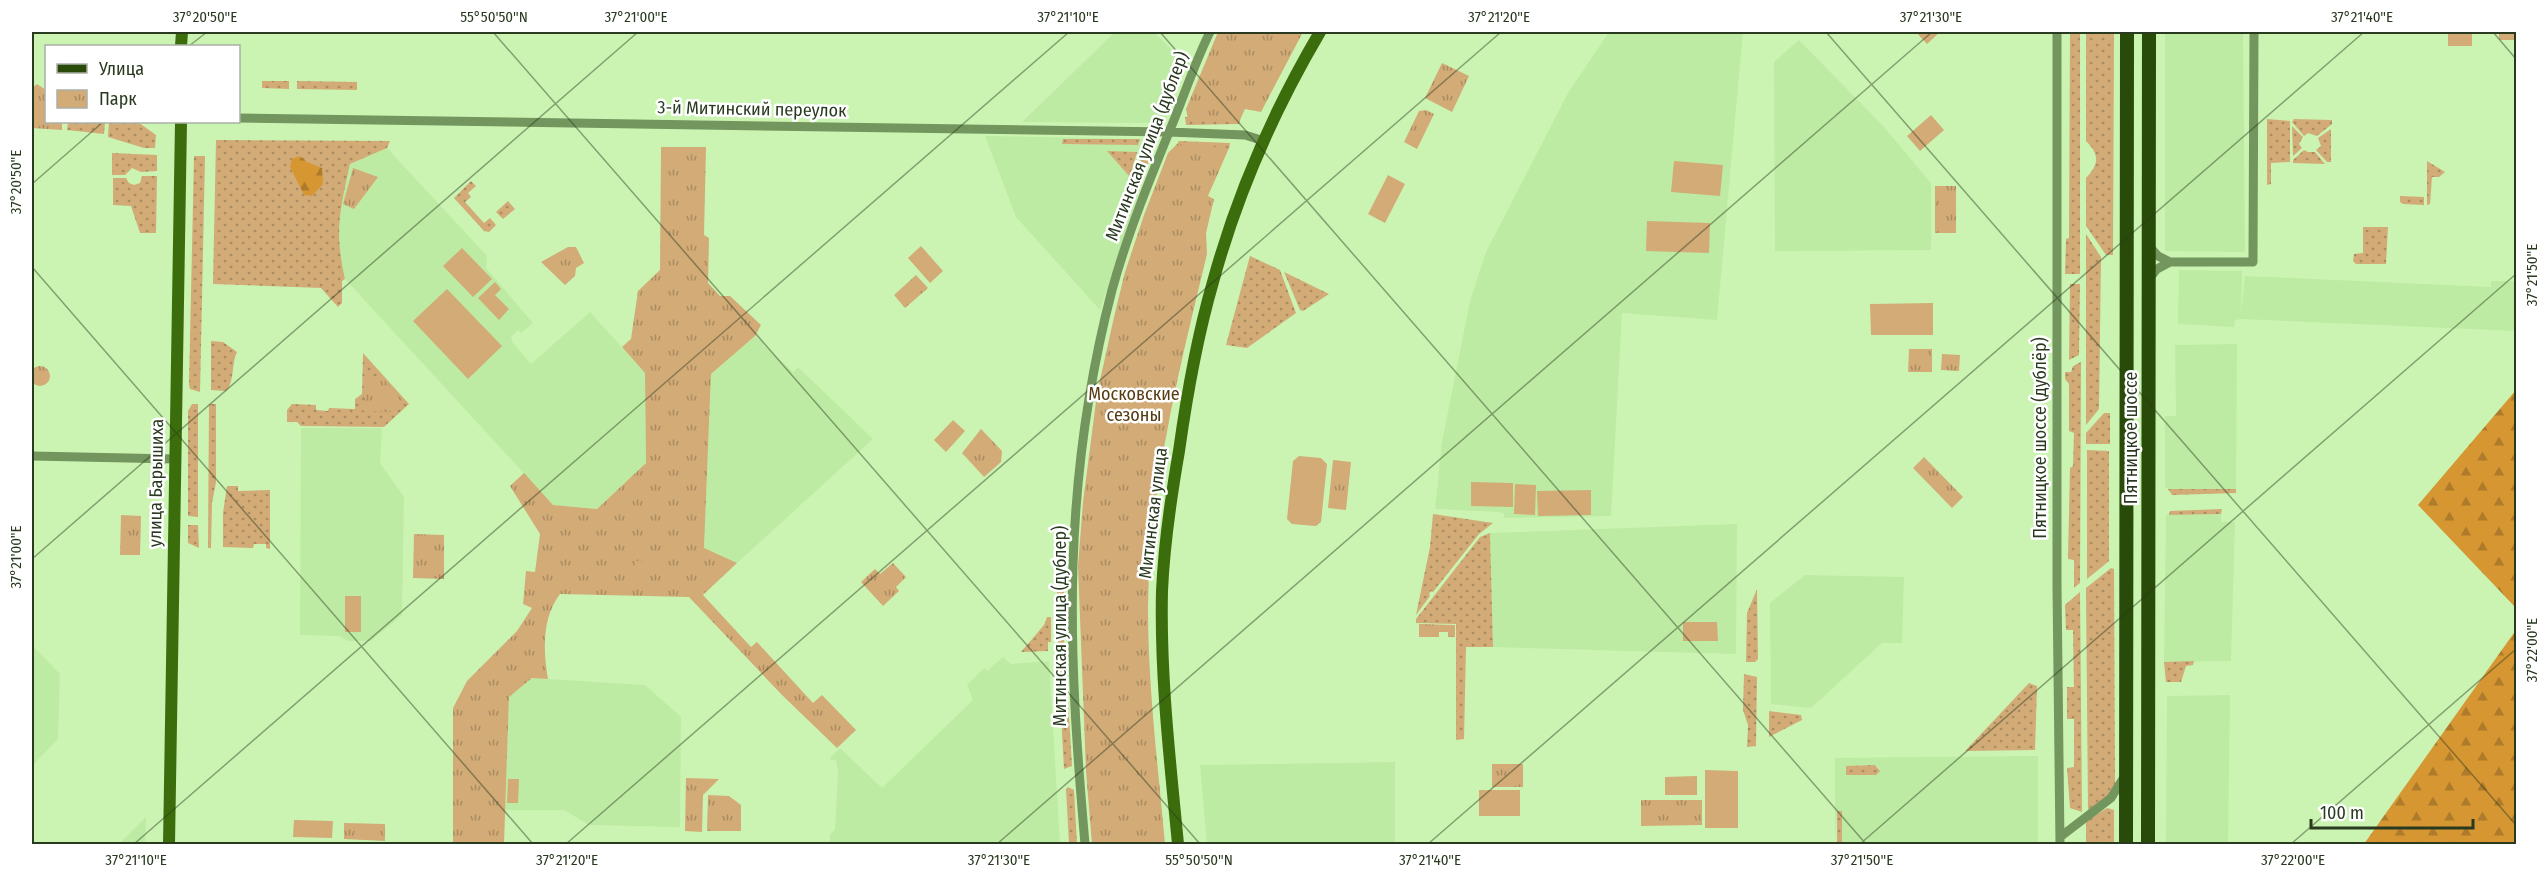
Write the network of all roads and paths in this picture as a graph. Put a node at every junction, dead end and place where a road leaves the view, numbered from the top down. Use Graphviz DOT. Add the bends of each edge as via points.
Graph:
graph roads {
  1 [pos="1210,32"];
  2 [pos="1320,32"];
  3 [pos="2057,32"];
  4 [pos="2127,32"];
  5 [pos="2149,32"];
  6 [pos="2254,32"];
  7 [pos="240,118"];
  8 [pos="181,123"];
  9 [pos="1168,132"];
  10 [pos="1264,141"];
  11 [pos="2148,245"];
  12 [pos="2170,262"];
  13 [pos="2148,281"];
  14 [pos="32,456"];
  15 [pos="175,459"];
  16 [pos="2126,772"];
  17 [pos="2060,841"];
  18 [pos="169,844"];
  19 [pos="1085,844"];
  20 [pos="1178,844"];
  21 [pos="2126,844"];
  22 [pos="2148,844"];
  1 -- 9 [label="street, Митинская улица (дублер)"];
  2 -- 10 [label="main road, Митинская улица"];
  3 -- 17 [label="street, Пятницкое шоссе (дублёр)"];
  4 -- 16 [label="main road, Пятницкое шоссе"];
  5 -- 11 [label="main road, Пятницкое шоссе"];
  6 -- 12 [label="street" via="2253,262"];
  7 -- 9 [label="street, 3-й Митинский переулок"];
  8 -- 15 [label="main road, улица Барышиха"];
  9 -- 10 [label="street, 3-й Митинский переулок" via="1245,135"];
  9 -- 19 [label="street, Митинская улица (дублер)" via="1113,289 1090,393 1073,570"];
  10 -- 20 [label="main road, Митинская улица" via="1212,283 1185,408 1169,524 1162,590 1162,642"];
  11 -- 12 [label="street"];
  11 -- 13 [label="main road, Пятницкое шоссе"];
  12 -- 13 [label="street" via="2157,269"];
  13 -- 22 [label="main road, Пятницкое шоссе"];
  14 -- 15 [label="street"];
  15 -- 18 [label="main road, улица Барышиха"];
  16 -- 17 [label="street" via="2111,798"];
  16 -- 21 [label="main road, Пятницкое шоссе"];
}
